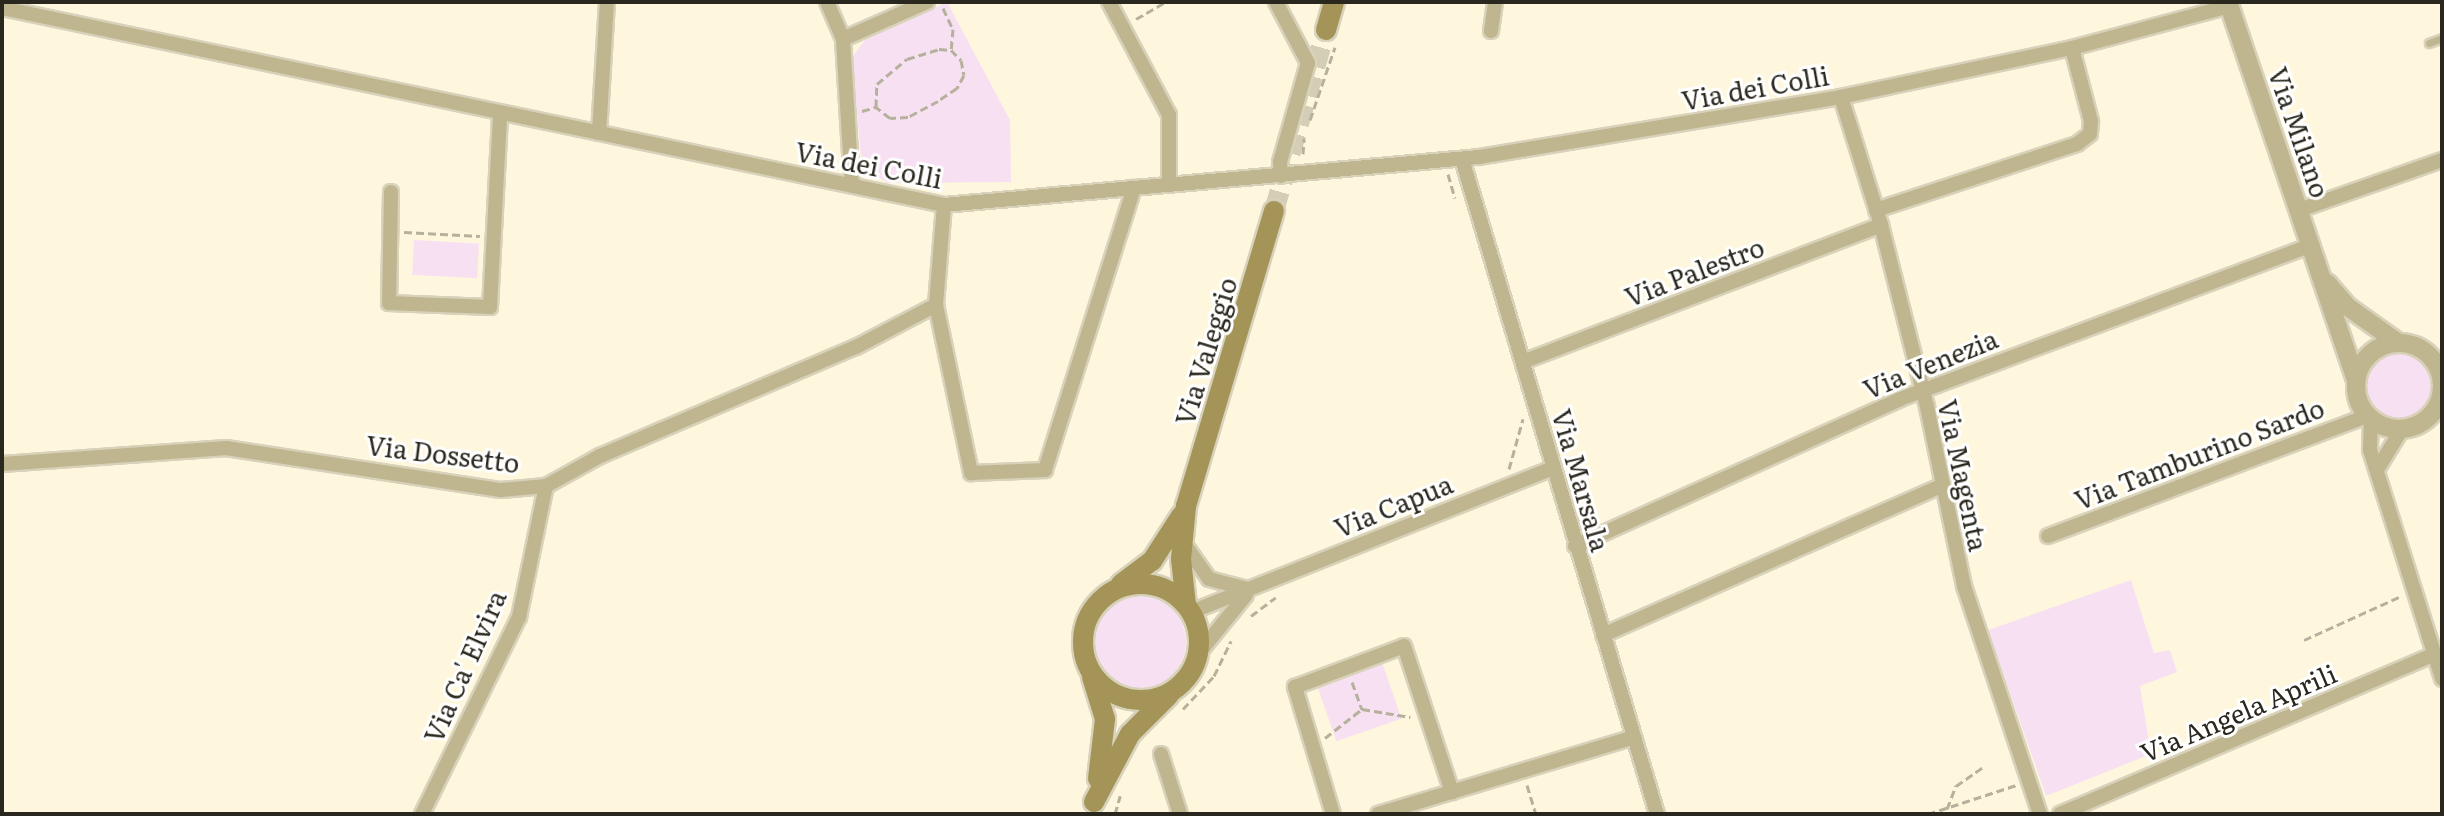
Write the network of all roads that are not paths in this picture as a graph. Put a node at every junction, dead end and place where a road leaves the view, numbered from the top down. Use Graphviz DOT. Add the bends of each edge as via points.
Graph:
graph roads {
  1 [pos="607,2"];
  2 [pos="827,2"];
  3 [pos="927,2"];
  4 [pos="1109,2"];
  5 [pos="1276,2"];
  6 [pos="1334,2"];
  7 [pos="1495,2"];
  8 [pos="2229,4"];
  9 [pos="2,8"];
  10 [pos="1491,31"];
  11 [pos="1331,38"];
  12 [pos="2442,38"];
  13 [pos="843,39"];
  14 [pos="2429,43"];
  15 [pos="2072,48"];
  16 [pos="1841,97"];
  17 [pos="500,114"];
  18 [pos="599,133"];
  19 [pos="1462,159"];
  20 [pos="2442,160"];
  21 [pos="1281,176"];
  22 [pos="1169,185"];
  23 [pos="852,186"];
  24 [pos="1134,188"];
  25 [pos="391,192"];
  26 [pos="944,205"];
  27 [pos="2299,210"];
  28 [pos="1274,211"];
  29 [pos="1878,218"];
  30 [pos="2311,245"];
  31 [pos="2320,275"];
  32 [pos="936,305"];
  33 [pos="2397,342"];
  34 [pos="1525,361"];
  35 [pos="2441,373"];
  36 [pos="2356,381"];
  37 [pos="1922,390"];
  38 [pos="2435,416"];
  39 [pos="2369,417"];
  40 [pos="2402,429"];
  41 [pos="2,464"];
  42 [pos="1552,468"];
  43 [pos="2378,468"];
  44 [pos="546,486"];
  45 [pos="1941,486"];
  46 [pos="1186,506"];
  47 [pos="2048,536"];
  48 [pos="1182,538"];
  49 [pos="1575,546"];
  50 [pos="1115,589"];
  51 [pos="1253,590"];
  52 [pos="1189,608"];
  53 [pos="1603,635"];
  54 [pos="1198,654"];
  55 [pos="2439,667"];
  56 [pos="1089,670"];
  57 [pos="1183,682"];
  58 [pos="1634,737"];
  59 [pos="1161,754"];
  60 [pos="1452,792"];
  61 [pos="1092,808"];
  62 [pos="422,814"];
  63 [pos="1180,814"];
  64 [pos="1333,814"];
  65 [pos="1378,814"];
  66 [pos="1657,814"];
  67 [pos="2040,814"];
  68 [pos="2060,814"];
  1 -- 18 [label="street"];
  2 -- 13 [label="street"];
  3 -- 13 [label="street"];
  4 -- 22 [label="street" via="1169,115"];
  5 -- 21 [label="street" via="1308,63 1280,162"];
  6 -- 11 [label="main road"];
  7 -- 10 [label="street"];
  8 -- 15 [label="street, Via dei Colli"];
  8 -- 27 [label="street, Via Milano"];
  9 -- 17 [label="street, Via dei Colli"];
  12 -- 14 [label="lane"];
  13 -- 23 [label="street"];
  15 -- 16 [label="street, Via dei Colli"];
  15 -- 29 [label="street, Via Palestro" via="2090,134 2077,144"];
  16 -- 19 [label="street, Via dei Colli"];
  16 -- 29 [label="street, Via Magenta"];
  17 -- 18 [label="street, Via dei Colli"];
  17 -- 25 [label="street" via="490,307 389,303"];
  18 -- 23 [label="street, Via dei Colli"];
  19 -- 21 [label="street, Via dei Colli"];
  19 -- 34 [label="street, Via Marsala"];
  20 -- 27 [label="street"];
  21 -- 22 [label="street, Via dei Colli"];
  22 -- 24 [label="street, Via dei Colli"];
  23 -- 26 [label="street, Via dei Colli"];
  24 -- 26 [label="street, Via dei Colli"];
  24 -- 32 [label="street" via="1045,470 971,473"];
  26 -- 32 [label="street"];
  27 -- 30 [label="street, Via Milano"];
  28 -- 46 [label="main road, Via Valeggio"];
  29 -- 34 [label="street, Via Palestro"];
  29 -- 37 [label="street, Via Magenta"];
  30 -- 31 [label="street, Via Milano"];
  30 -- 37 [label="street, Via Venezia"];
  31 -- 33 [label="street, Via Milano" via="2348,307"];
  31 -- 36 [label="street, Via Milano"];
  32 -- 44 [label="street, Via Dossetto" via="856,347 600,456"];
  33 -- 35 [label="street" via="2418,346"];
  33 -- 36 [label="street" via="2365,358"];
  34 -- 42 [label="street, Via Marsala"];
  35 -- 38 [label="street"];
  36 -- 39 [label="street"];
  37 -- 45 [label="street, Via Magenta"];
  37 -- 49 [label="street, Via Venezia"];
  38 -- 40 [label="street"];
  39 -- 40 [label="street"];
  39 -- 43 [label="street" via="2367,432"];
  39 -- 47 [label="street, Via Tamburino Sardo"];
  40 -- 43 [label="street"];
  41 -- 44 [label="street, Via Dossetto" via="226,448 501,490"];
  42 -- 49 [label="street, Via Marsala"];
  42 -- 51 [label="street, Via Capua"];
  43 -- 55 [label="street"];
  44 -- 62 [label="street, Via Ca' Elvira" via="519,617"];
  45 -- 53 [label="street"];
  45 -- 67 [label="street, Via Magenta" via="1964,586"];
  46 -- 48 [label="main road, Via Valeggio"];
  46 -- 50 [label="main road, Via Valeggio" via="1152,561"];
  48 -- 51 [label="street" via="1209,579"];
  48 -- 52 [label="main road, Via Valeggio"];
  49 -- 53 [label="street, Via Marsala"];
  50 -- 52 [label="main road" via="1130,584 1161,587"];
  50 -- 56 [label="main road" via="1099,600 1085,624 1083,652"];
  51 -- 52 [label="street, Via Capua"];
  51 -- 54 [label="street, Via Capua" via="1213,629"];
  52 -- 54 [label="main road"];
  53 -- 58 [label="street, Via Marsala"];
  54 -- 57 [label="main road"];
  55 -- 68 [label="street, Via Angela Aprili"];
  56 -- 57 [label="main road" via="1108,690 1133,700 1169,693"];
  56 -- 61 [label="main road" via="1105,719"];
  57 -- 61 [label="main road" via="1130,734"];
  58 -- 60 [label="street"];
  58 -- 66 [label="street, Via Marsala"];
  59 -- 63 [label="street"];
  60 -- 64 [label="street" via="1404,646 1295,687"];
  60 -- 65 [label="street"];
}
